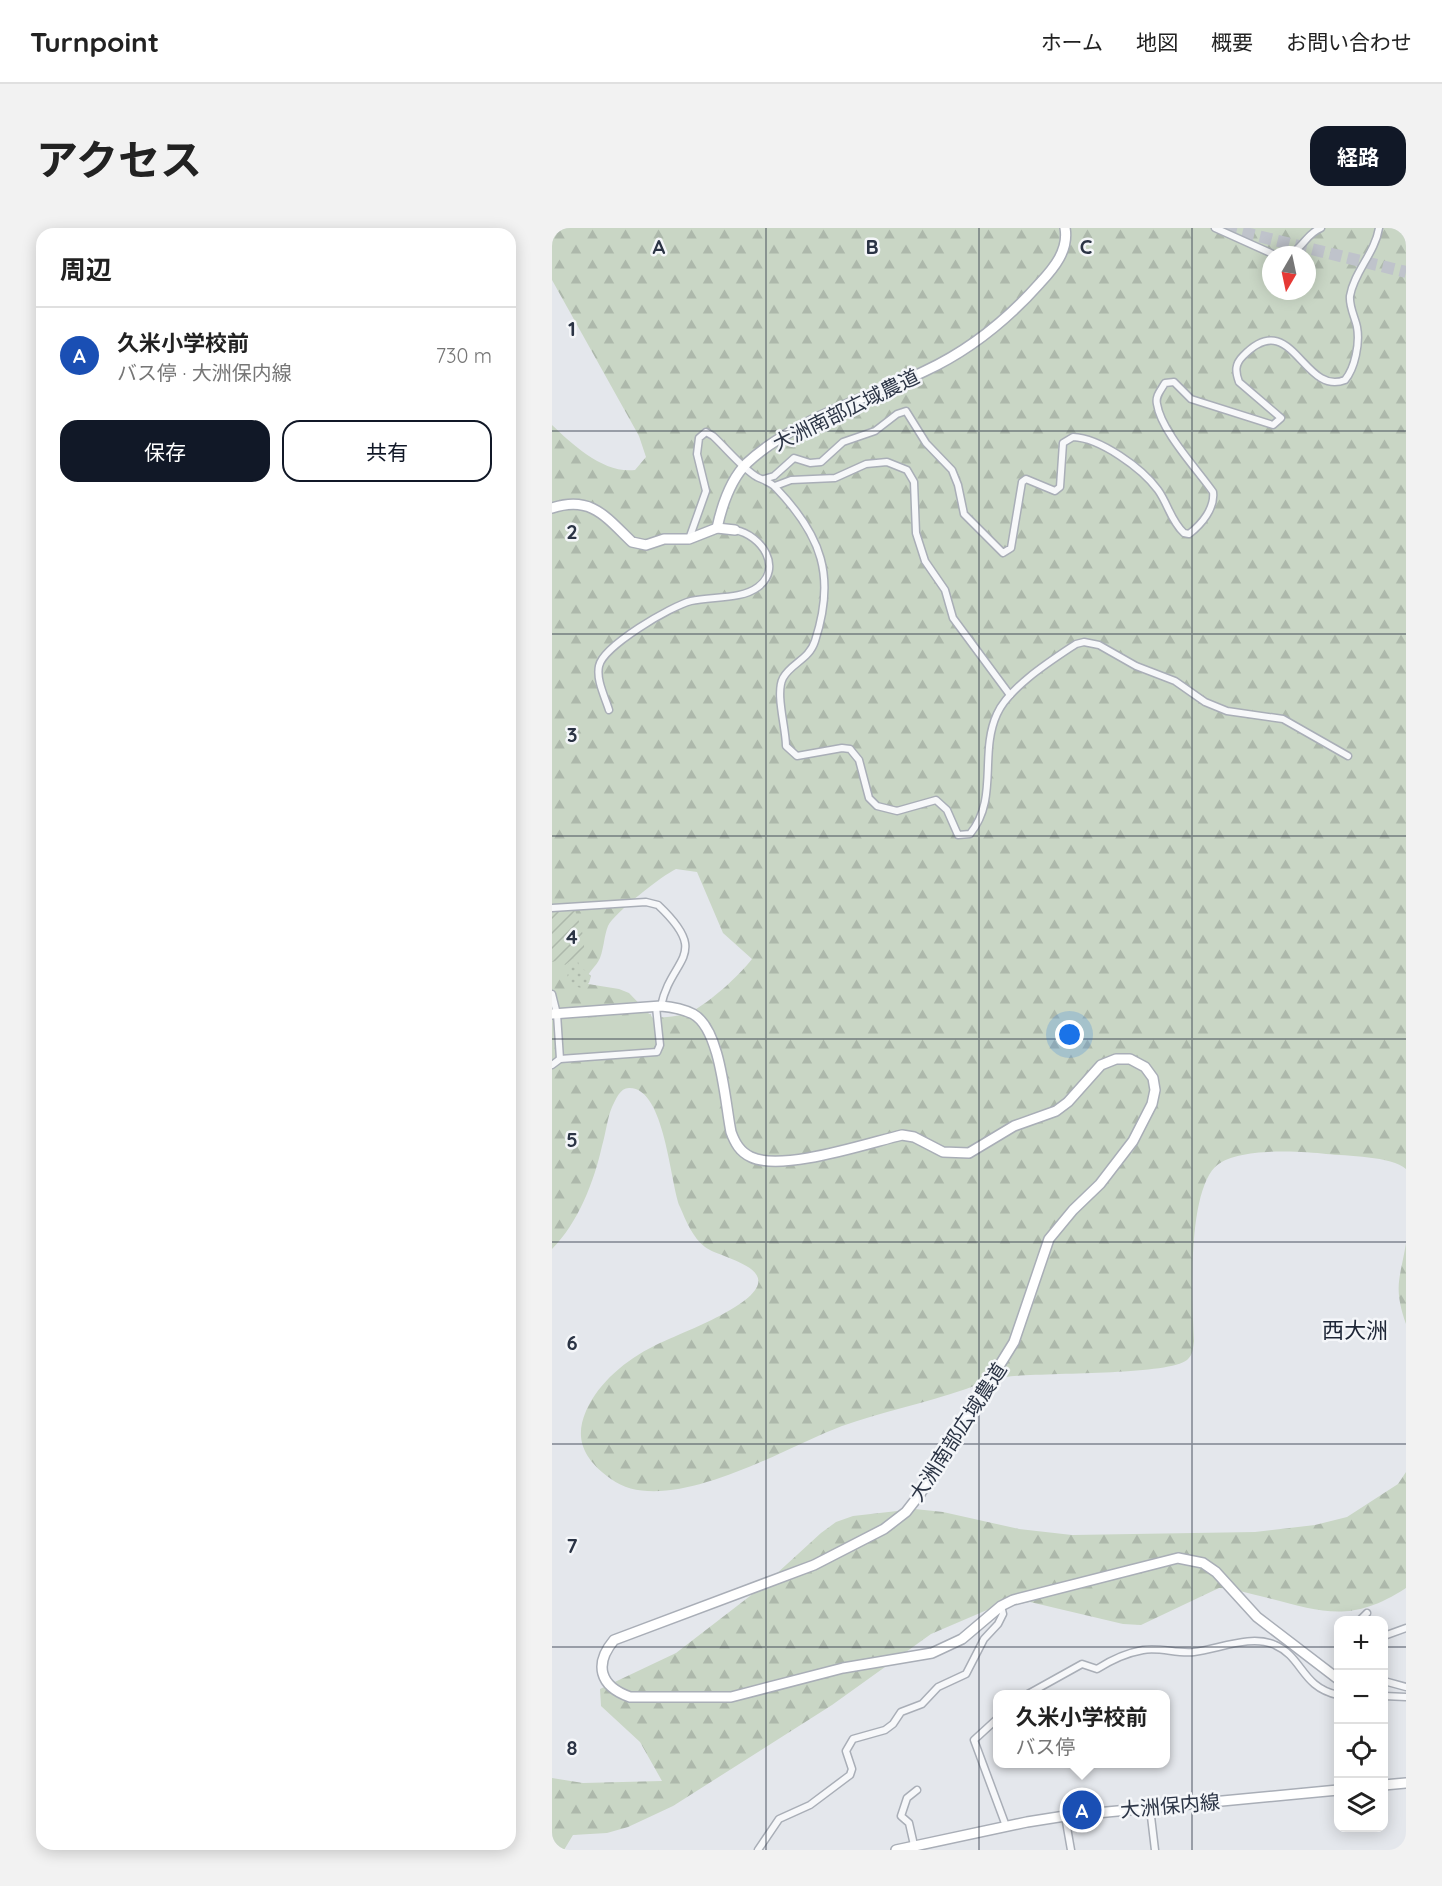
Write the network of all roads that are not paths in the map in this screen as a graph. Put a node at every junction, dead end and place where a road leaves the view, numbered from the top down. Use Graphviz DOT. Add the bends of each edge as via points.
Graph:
graph roads {
  1 [pos="1065,228"];
  2 [pos="1215,228"];
  3 [pos="1321,228"];
  4 [pos="1379,228"];
  5 [pos="1303,246"];
  6 [pos="1262,249"];
  7 [pos="745,465"];
  8 [pos="764,479"];
  9 [pos="775,486"];
  10 [pos="552,508"];
  11 [pos="717,528"];
  12 [pos="735,530"];
  13 [pos="689,539"];
  14 [pos="1010,695"];
  15 [pos="609,710"];
  16 [pos="1348,756"];
  17 [pos="552,908"];
  18 [pos="552,994"];
  19 [pos="659,1006"];
  20 [pos="555,1014"];
  21 [pos="560,1059"];
  22 [pos="552,1065"];
  23 [pos="1001,1606"];
  24 [pos="1367,1613"];
  25 [pos="1364,1616"];
  26 [pos="1406,1628"];
  27 [pos="1388,1634"];
  28 [pos="1334,1676"];
  29 [pos="1388,1683"];
  30 [pos="1406,1687"];
  31 [pos="1037,1690"];
  32 [pos="1334,1693"];
  33 [pos="1388,1696"];
  34 [pos="1406,1697"];
  35 [pos="993,1723"];
  36 [pos="1406,1783"];
  37 [pos="1388,1785"];
  38 [pos="917,1790"];
  39 [pos="1334,1790"];
  40 [pos="1150,1808"];
  41 [pos="1065,1816"];
  42 [pos="1006,1826"];
  43 [pos="943,1839"];
  44 [pos="914,1845"];
  45 [pos="758,1850"];
  46 [pos="896,1850"];
  47 [pos="946,1850"];
  48 [pos="1071,1850"];
  49 [pos="1155,1850"];
  1 -- 7 [label="street, 大洲南部広域農道" via="1065,249 1050,272 999,323 954,355 815,420"];
  2 -- 6 [label="street"];
  3 -- 5 [label="street" via="1311,232"];
  4 -- 8 [label="street" via="1350,293 1358,329 1357,348 1351,374 1345,380 1326,382 1280,342 1265,340 1254,344 1240,359 1236,374 1239,382 1281,418 1273,424 1191,399 1174,382 1165,383 1157,396 1160,412 1213,492 1211,508 1189,534 1176,525 1159,492 1131,464 1107,449 1073,437 1063,443 1060,487 1054,491 1035,481 1022,482 1011,548 1003,552 964,514 952,470 926,443 906,411 875,431 843,442 821,462 794,458 774,476"];
  7 -- 8 [label="street"];
  7 -- 11 [label="street, 大洲南部広域農道" via="722,503"];
  7 -- 13 [label="street" via="713,436 706,432 699,438 697,454 706,492"];
  8 -- 9 [label="street"];
  9 -- 14 [label="street" via="791,480 835,478 866,464 887,462 907,471 914,482 916,533 925,561 945,590 953,618"];
  9 -- 14 [label="street" via="803,519 817,544 826,583 825,602 809,655 783,677 779,692 786,746 791,753 797,756 850,750 859,760 869,798 877,806 897,811 936,800 947,810 958,835 965,836 977,825 983,810 992,728 997,712"];
  10 -- 13 [label="street" via="568,503 592,507 640,545 664,539"];
  11 -- 12 [label="street"];
  11 -- 13 [label="street"];
  12 -- 15 [label="street" via="748,532 763,545 768,567 765,579 745,592 678,606 604,655 598,673"];
  14 -- 16 [label="street" via="1064,652 1084,642 1099,645 1136,666 1175,681 1205,702 1227,711 1283,720"];
  17 -- 19 [label="street" via="658,905 685,940 686,947 683,962"];
  18 -- 20 [label="street"];
  19 -- 20 [label="street, 大洲南部広域農道"];
  19 -- 21 [label="street" via="657,1052"];
  19 -- 23 [label="street, 大洲南部広域農道" via="694,1015 706,1027 718,1060 736,1144 753,1158 767,1161 800,1160 902,1135 943,1152 969,1153 1014,1126 1056,1111 1101,1065 1130,1059 1145,1066 1153,1078 1152,1104 1133,1142 1049,1239 1014,1342 906,1512 884,1529 814,1565 614,1640 602,1658 602,1673 616,1692 630,1697 731,1697 755,1693 843,1668 946,1648"];
  20 -- 21 [label="street"];
  21 -- 22 [label="street"];
  23 -- 28 [label="street, 大洲南部広域農道" via="1028,1594 1157,1562 1192,1559 1216,1572 1257,1617"];
  23 -- 45 [label="street" via="999,1624 984,1639 966,1674 938,1687 922,1704 901,1712 885,1730 853,1739 846,1751 850,1775 820,1798 779,1819"];
  24 -- 25 [label="street"];
  26 -- 27 [label="street"];
  29 -- 30 [label="street"];
  31 -- 32 [label="street" via="1082,1664 1097,1669 1113,1659 1143,1650 1192,1652 1263,1641 1289,1653 1304,1676"];
  33 -- 34 [label="street"];
  35 -- 42 [label="street" via="974,1740"];
  36 -- 37 [label="street"];
  38 -- 44 [label="street" via="908,1798 901,1816 909,1824"];
  39 -- 40 [label="street, 大洲保内線"];
  40 -- 41 [label="street, 大洲保内線"];
  40 -- 49 [label="street"];
  41 -- 42 [label="street, 大洲保内線"];
  41 -- 48 [label="street"];
  42 -- 43 [label="street, 大洲保内線"];
  43 -- 44 [label="street, 大洲保内線"];
  43 -- 47 [label="street"];
  44 -- 46 [label="street, 大洲保内線"];
}
